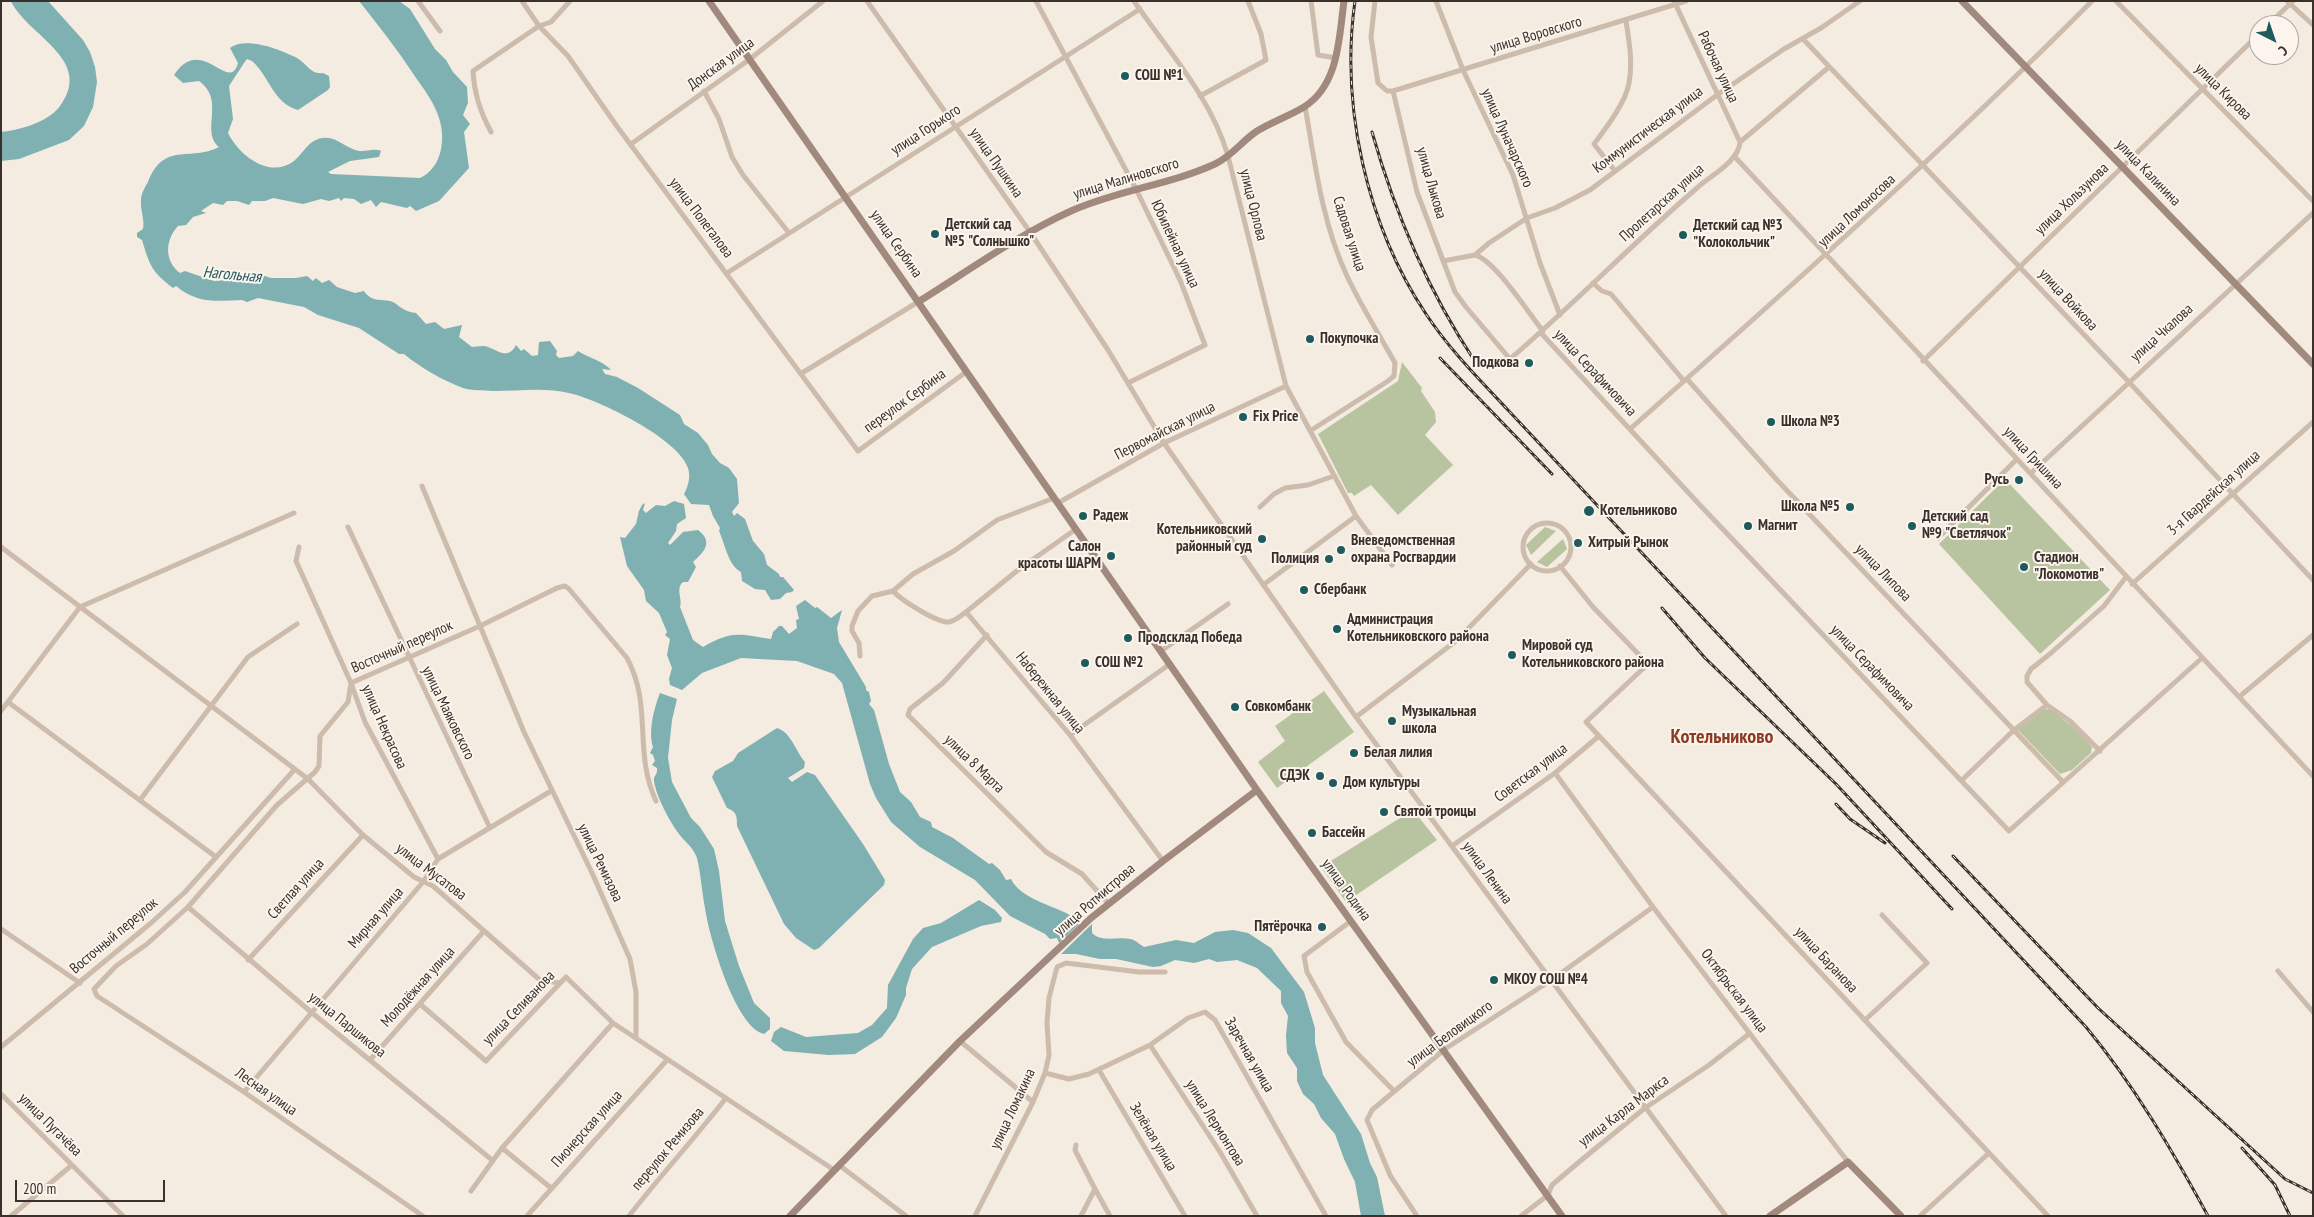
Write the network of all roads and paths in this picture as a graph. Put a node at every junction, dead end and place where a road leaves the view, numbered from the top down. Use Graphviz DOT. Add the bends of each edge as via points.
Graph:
graph roads {
  1 [pos="418,1"];
  2 [pos="522,1"];
  3 [pos="570,1"];
  4 [pos="709,1"];
  5 [pos="823,1"];
  6 [pos="867,1"];
  7 [pos="1036,1"];
  8 [pos="1248,1"];
  9 [pos="1311,1"];
  10 [pos="1344,1"];
  11 [pos="1375,1"];
  12 [pos="1436,1"];
  13 [pos="1686,1"];
  14 [pos="1860,1"];
  15 [pos="1962,1"];
  16 [pos="2092,1"];
  17 [pos="2116,1"];
  18 [pos="2290,2"];
  19 [pos="1675,3"];
  20 [pos="1138,4"];
  21 [pos="2278,15"];
  22 [pos="1626,21"];
  23 [pos="2313,25"];
  24 [pos="539,26"];
  25 [pos="440,31"];
  26 [pos="1803,39"];
  27 [pos="2249,44"];
  28 [pos="1064,56"];
  29 [pos="1336,58"];
  30 [pos="750,59"];
  31 [pos="1829,67"];
  32 [pos="2026,68"];
  33 [pos="1463,70"];
  34 [pos="2202,89"];
  35 [pos="704,91"];
  36 [pos="1393,91"];
  37 [pos="1717,95"];
  38 [pos="1200,96"];
  39 [pos="1305,106"];
  40 [pos="955,126"];
  41 [pos="491,132"];
  42 [pos="1740,142"];
  43 [pos="631,144"];
  44 [pos="1228,156"];
  45 [pos="1734,156"];
  46 [pos="1923,166"];
  47 [pos="2124,167"];
  48 [pos="1615,172"];
  49 [pos="1136,189"];
  50 [pos="846,197"];
  51 [pos="2313,201"];
  52 [pos="2313,213"];
  53 [pos="1527,218"];
  54 [pos="1030,232"];
  55 [pos="789,234"];
  56 [pos="1475,255"];
  57 [pos="1826,256"];
  58 [pos="1443,261"];
  59 [pos="2020,266"];
  60 [pos="726,273"];
  61 [pos="1593,283"];
  62 [pos="2236,283"];
  63 [pos="918,302"];
  64 [pos="1560,314"];
  65 [pos="1542,332"];
  66 [pos="1510,359"];
  67 [pos="1923,361"];
  68 [pos="2313,364"];
  69 [pos="966,372"];
  70 [pos="802,373"];
  71 [pos="1685,380"];
  72 [pos="2128,381"];
  73 [pos="1128,383"];
  74 [pos="1286,386"];
  75 [pos="2313,422"];
  76 [pos="1630,429"];
  77 [pos="1310,431"];
  78 [pos="1164,443"];
  79 [pos="858,450"];
  80 [pos="2017,459"];
  81 [pos="2031,473"];
  82 [pos="1334,476"];
  83 [pos="422,486"];
  84 [pos="2233,494"];
  85 [pos="1056,501"];
  86 [pos="1260,507"];
  87 [pos="294,513"];
  88 [pos="1356,516"];
  89 [pos="348,527"];
  90 [pos="1076,529"];
  91 [pos="1938,538"];
  92 [pos="1,547"];
  93 [pos="299,547"];
  94 [pos="1392,564"];
  95 [pos="1530,564"];
  96 [pos="1560,566"];
  97 [pos="2126,577"];
  98 [pos="2313,580"];
  99 [pos="2132,584"];
  100 [pos="1263,585"];
  101 [pos="893,591"];
  102 [pos="1228,604"];
  103 [pos="80,606"];
  104 [pos="966,612"];
  105 [pos="297,624"];
  106 [pos="480,626"];
  107 [pos="987,635"];
  108 [pos="2313,635"];
  109 [pos="1161,651"];
  110 [pos="860,656"];
  111 [pos="407,657"];
  112 [pos="2202,658"];
  113 [pos="1170,664"];
  114 [pos="351,683"];
  115 [pos="2239,697"];
  116 [pos="8,702"];
  117 [pos="2047,705"];
  118 [pos="211,706"];
  119 [pos="1,711"];
  120 [pos="1356,717"];
  121 [pos="2014,730"];
  122 [pos="1070,735"];
  123 [pos="1599,736"];
  124 [pos="2100,751"];
  125 [pos="295,769"];
  126 [pos="1555,773"];
  127 [pos="2313,776"];
  128 [pos="308,779"];
  129 [pos="1962,780"];
  130 [pos="2064,782"];
  131 [pos="1257,790"];
  132 [pos="551,791"];
  133 [pos="140,800"];
  134 [pos="656,801"];
  135 [pos="490,828"];
  136 [pos="363,835"];
  137 [pos="1452,846"];
  138 [pos="216,857"];
  139 [pos="438,859"];
  140 [pos="1163,861"];
  141 [pos="423,882"];
  142 [pos="1108,903"];
  143 [pos="188,906"];
  144 [pos="1653,907"];
  145 [pos="1882,914"];
  146 [pos="1351,921"];
  147 [pos="1,929"];
  148 [pos="484,931"];
  149 [pos="248,960"];
  150 [pos="2278,971"];
  151 [pos="1165,972"];
  152 [pos="1550,981"];
  153 [pos="80,983"];
  154 [pos="560,983"];
  155 [pos="94,992"];
  156 [pos="420,1004"];
  157 [pos="311,1012"];
  158 [pos="2313,1012"];
  159 [pos="1865,1020"];
  160 [pos="613,1023"];
  161 [pos="1749,1034"];
  162 [pos="636,1038"];
  163 [pos="960,1041"];
  164 [pos="1150,1044"];
  165 [pos="1,1047"];
  166 [pos="1445,1050"];
  167 [pos="370,1060"];
  168 [pos="667,1060"];
  169 [pos="1098,1070"];
  170 [pos="1045,1073"];
  171 [pos="1394,1091"];
  172 [pos="244,1092"];
  173 [pos="1,1094"];
  174 [pos="726,1098"];
  175 [pos="1033,1102"];
  176 [pos="1645,1108"];
  177 [pos="1076,1145"];
  178 [pos="502,1148"];
  179 [pos="1989,1153"];
  180 [pos="492,1160"];
  181 [pos="1848,1162"];
  182 [pos="72,1165"];
  183 [pos="836,1168"];
  184 [pos="551,1188"];
  185 [pos="1095,1189"];
  186 [pos="471,1191"];
  187 [pos="1548,1195"];
  188 [pos="529,1214"];
  189 [pos="11,1216"];
  190 [pos="123,1216"];
  191 [pos="423,1216"];
  192 [pos="537,1216"];
  193 [pos="629,1216"];
  194 [pos="790,1216"];
  195 [pos="906,1216"];
  196 [pos="975,1216"];
  197 [pos="1081,1216"];
  198 [pos="1110,1216"];
  199 [pos="1186,1216"];
  200 [pos="1257,1216"];
  201 [pos="1326,1216"];
  202 [pos="1417,1216"];
  203 [pos="1520,1216"];
  204 [pos="1562,1216"];
  205 [pos="1726,1216"];
  206 [pos="1770,1216"];
  207 [pos="1902,1216"];
  208 [pos="1920,1216"];
  209 [pos="2048,1216"];
  1 -- 25 [label="street"];
  2 -- 24 [label="street, улица Полегалова"];
  3 -- 24 [label="street" via="551,22"];
  4 -- 30 [label="street, улица Сербина"];
  5 -- 30 [label="street, Донская улица"];
  6 -- 40 [label="street, улица Пушкина"];
  7 -- 28 [label="street, Юбилейная улица"];
  8 -- 38 [label="street" via="1261,34 1266,60"];
  9 -- 29 [label="street" via="1318,56"];
  10 -- 29 [label="street"];
  11 -- 36 [label="street" via="1372,37 1378,83 1387,91"];
  12 -- 33 [label="street, улица Луначарского"];
  13 -- 19 [label="street, улица Воровского"];
  14 -- 26 [label="street, Коммунистическая улица"];
  15 -- 32 [label="street, улица Калинина"];
  16 -- 32 [label="street, улица Ломоносова"];
  17 -- 34 [label="street, улица Кирова"];
  18 -- 21 [label="street"];
  18 -- 23 [label="street"];
  19 -- 22 [label="street, улица Воровского"];
  19 -- 37 [label="street, Рабочая улица"];
  20 -- 28 [label="street, улица Горького"];
  20 -- 38 [label="street, улица Орлова"];
  22 -- 33 [label="street, улица Воровского"];
  22 -- 48 [label="street" via="1629,84 1612,120 1594,144"];
  24 -- 41 [label="street" via="474,71 474,89 481,114"];
  24 -- 43 [label="street, улица Полегалова" via="568,56"];
  26 -- 31 [label="street, улица Войкова"];
  26 -- 37 [label="street, Коммунистическая улица"];
  27 -- 34 [label="street, улица Хользунова"];
  28 -- 40 [label="street, улица Горького"];
  28 -- 49 [label="street, Юбилейная улица"];
  29 -- 39 [label="street" via="1330,77"];
  30 -- 35 [label="street, Донская улица"];
  30 -- 50 [label="street, улица Сербина"];
  31 -- 42 [label="street, Пролетарская улица"];
  31 -- 46 [label="street, улица Войкова"];
  32 -- 46 [label="street, улица Ломоносова"];
  32 -- 47 [label="street, улица Калинина"];
  33 -- 36 [label="street, улица Воровского"];
  33 -- 53 [label="street, улица Луначарского" via="1513,175"];
  34 -- 47 [label="street, улица Хользунова"];
  34 -- 51 [label="street, улица Кирова"];
  35 -- 43 [label="street, Донская улица"];
  35 -- 55 [label="street" via="719,119 732,157"];
  36 -- 58 [label="street, улица Лыкова" via="1418,192"];
  37 -- 42 [label="street, Рабочая улица"];
  37 -- 48 [label="street, Коммунистическая улица"];
  38 -- 44 [label="street, улица Орлова"];
  39 -- 44 [label="street, улица Малиновского" via="1255,132"];
  39 -- 77 [label="street, Садовая улица" via="1332,235 1347,275 1395,363 1394,376 1388,381"];
  40 -- 50 [label="street, улица Горького"];
  40 -- 54 [label="street, улица Пушкина"];
  42 -- 45 [label="street, Пролетарская улица"];
  43 -- 60 [label="street, улица Полегалова"];
  44 -- 49 [label="street, улица Малиновского" via="1180,178"];
  44 -- 74 [label="street, улица Орлова"];
  45 -- 57 [label="street, улица Гришина"];
  45 -- 61 [label="street, Пролетарская улица"];
  46 -- 57 [label="street, улица Ломоносова"];
  46 -- 59 [label="street, улица Войкова"];
  47 -- 59 [label="street, улица Хользунова"];
  47 -- 62 [label="street, улица Калинина"];
  48 -- 53 [label="street, Коммунистическая улица" via="1572,199"];
  49 -- 54 [label="street, улица Малиновского" via="1092,202"];
  49 -- 73 [label="street, Юбилейная улица" via="1180,280 1205,346"];
  50 -- 55 [label="street, улица Горького"];
  50 -- 63 [label="street, улица Сербина"];
  52 -- 62 [label="street, улица Чкалова"];
  53 -- 56 [label="street, Коммунистическая улица"];
  53 -- 64 [label="street, улица Луначарского"];
  54 -- 63 [label="street, улица Малиновского"];
  54 -- 73 [label="street, улица Пушкина"];
  55 -- 60 [label="street, улица Горького"];
  56 -- 58 [label="street, Коммунистическая улица"];
  56 -- 65 [label="street, улица Серафимовича" via="1485,260 1513,290"];
  57 -- 67 [label="street, улица Гришина"];
  57 -- 71 [label="street, улица Ломоносова"];
  58 -- 66 [label="street, улица Лыкова" via="1458,296"];
  59 -- 67 [label="street, улица Хользунова"];
  59 -- 72 [label="street, улица Войкова"];
  60 -- 70 [label="street, улица Полегалова"];
  61 -- 64 [label="street, Пролетарская улица"];
  61 -- 71 [label="street, улица Липова" via="1611,294"];
  62 -- 68 [label="street, улица Калинина"];
  62 -- 72 [label="street, улица Чкалова"];
  63 -- 69 [label="street, улица Сербина"];
  63 -- 70 [label="street, улица Малиновского"];
  64 -- 65 [label="street, Пролетарская улица"];
  65 -- 66 [label="street, Пролетарская улица"];
  65 -- 76 [label="street, улица Серафимовича"];
  67 -- 80 [label="street, улица Гришина"];
  69 -- 79 [label="street, переулок Сербина"];
  69 -- 85 [label="street, улица Сербина"];
  70 -- 79 [label="street, улица Полегалова"];
  71 -- 76 [label="street, улица Ломоносова"];
  71 -- 121 [label="street, улица Липова"];
  72 -- 81 [label="street, улица Чкалова"];
  72 -- 84 [label="street, улица Войкова"];
  73 -- 78 [label="street, улица Пушкина"];
  74 -- 77 [label="street, улица Орлова"];
  74 -- 78 [label="street, Первомайская улица"];
  75 -- 84 [label="street, 3-я Гвардейская улица"];
  76 -- 129 [label="street, улица Серафимовича"];
  77 -- 82 [label="street"];
  78 -- 85 [label="street, Первомайская улица"];
  78 -- 100 [label="street, улица Ленина"];
  80 -- 81 [label="street, улица Гришина"];
  80 -- 91 [label="street"];
  81 -- 97 [label="street, улица Гришина"];
  82 -- 86 [label="street" via="1308,485 1285,488"];
  82 -- 88 [label="street"];
  83 -- 106 [label="street, улица Ремизова"];
  84 -- 98 [label="street, улица Войкова"];
  84 -- 99 [label="street, 3-я Гвардейская улица"];
  85 -- 90 [label="street, улица Родина"];
  85 -- 101 [label="street, Первомайская улица" via="997,520 954,551 913,574"];
  87 -- 103 [label="street"];
  88 -- 94 [label="street"];
  88 -- 100 [label="street"];
  89 -- 111 [label="street, улица Маяковского"];
  90 -- 104 [label="street"];
  90 -- 109 [label="street, улица Родина"];
  92 -- 103 [label="street, улица Мусатова"];
  93 -- 114 [label="street, улица Некрасова" via="296,561"];
  95 -- 96 [label="street" via="1542,570"];
  95 -- 96 [label="street" via="1523,548 1525,537 1532,528 1547,523 1558,526 1569,538 1569,554"];
  95 -- 120 [label="street" via="1456,641"];
  96 -- 123 [label="street, улица Баранова" via="1648,664 1586,722"];
  97 -- 99 [label="street, улица Гришина"];
  97 -- 117 [label="street" via="2104,606 2031,669 2027,682"];
  99 -- 112 [label="street, улица Гришина"];
  100 -- 120 [label="street, улица Ленина"];
  101 -- 104 [label="street" via="944,622"];
  101 -- 110 [label="street" via="872,596 853,619 852,631 859,643"];
  102 -- 109 [label="street"];
  103 -- 116 [label="street"];
  103 -- 118 [label="street, улица Мусатова"];
  104 -- 107 [label="street, Набережная улица"];
  105 -- 118 [label="street" via="248,657"];
  106 -- 111 [label="street, Восточный переулок"];
  106 -- 132 [label="street, улица Ремизова"];
  106 -- 134 [label="street, Восточный переулок" via="557,588 565,586 569,589 632,668 642,700 645,766"];
  107 -- 122 [label="street, Набережная улица"];
  107 -- 142 [label="street, улица 8 Марта" via="943,683 910,708 908,715 1046,852 1082,874"];
  108 -- 115 [label="street"];
  109 -- 113 [label="street, улица Родина"];
  111 -- 114 [label="street, Восточный переулок"];
  111 -- 135 [label="street, улица Маяковского"];
  112 -- 115 [label="street, улица Гришина"];
  112 -- 124 [label="street, улица Серафимовича"];
  113 -- 122 [label="street"];
  113 -- 131 [label="street, улица Родина"];
  114 -- 128 [label="street, Восточный переулок" via="348,702 320,736 319,766"];
  114 -- 139 [label="street, улица Некрасова" via="365,722"];
  115 -- 127 [label="street, улица Гришина"];
  116 -- 119 [label="street"];
  116 -- 133 [label="street"];
  117 -- 121 [label="street"];
  117 -- 124 [label="street" via="2070,721"];
  118 -- 125 [label="street, улица Мусатова"];
  118 -- 133 [label="street"];
  120 -- 137 [label="street, улица Ленина"];
  121 -- 129 [label="street"];
  121 -- 130 [label="street, улица Липова"];
  122 -- 140 [label="street, Набережная улица"];
  123 -- 126 [label="street, Советская улица"];
  123 -- 159 [label="street, улица Баранова"];
  124 -- 130 [label="street, улица Серафимовича"];
  125 -- 128 [label="street, улица Мусатова"];
  125 -- 138 [label="street, Восточный переулок"];
  126 -- 137 [label="street, Советская улица"];
  126 -- 144 [label="street, Октябрьская улица"];
  128 -- 136 [label="street, улица Мусатова"];
  128 -- 143 [label="street, Восточный переулок" via="277,805"];
  129 -- 130 [label="street, улица Серафимовича" via="2009,831"];
  131 -- 140 [label="street, улица Ротмистрова"];
  131 -- 146 [label="street, улица Родина"];
  132 -- 135 [label="street, Мирная улица"];
  132 -- 162 [label="street, улица Ремизова" via="630,959 636,992"];
  133 -- 138 [label="street"];
  135 -- 139 [label="street, Мирная улица"];
  136 -- 141 [label="street, улица Мусатова"];
  136 -- 149 [label="street, Светлая улица"];
  137 -- 152 [label="street, улица Ленина"];
  138 -- 153 [label="street, Восточный переулок" via="151,923"];
  139 -- 141 [label="street, Мирная улица"];
  140 -- 142 [label="street, улица Ротмистрова"];
  141 -- 148 [label="street, улица Мусатова" via="434,886"];
  141 -- 157 [label="street, Мирная улица"];
  142 -- 163 [label="street, улица Ротмистрова"];
  143 -- 149 [label="street, улица Паршикова"];
  143 -- 155 [label="street, Восточный переулок" via="147,944 116,966"];
  144 -- 152 [label="street, улица Беловицкого"];
  144 -- 161 [label="street, Октябрьская улица"];
  145 -- 159 [label="street" via="1927,963"];
  146 -- 166 [label="street, улица Родина"];
  146 -- 171 [label="street" via="1304,956 1304,964 1346,1042"];
  147 -- 153 [label="street"];
  148 -- 154 [label="street, улица Мусатова" via="540,980"];
  148 -- 156 [label="street, Молодёжная улица"];
  149 -- 157 [label="street, улица Паршикова"];
  150 -- 158 [label="street"];
  151 -- 170 [label="street, улица Ломакина" via="1060,964 1049,998 1049,1055"];
  152 -- 166 [label="street, улица Беловицкого"];
  152 -- 176 [label="street, улица Ленина"];
  153 -- 165 [label="street, Восточный переулок"];
  154 -- 156 [label="street, улица Селиванова" via="486,1060"];
  154 -- 160 [label="street, улица Селиванова" via="566,977"];
  155 -- 172 [label="street, Лесная улица"];
  156 -- 167 [label="street, Молодёжная улица"];
  157 -- 167 [label="street, улица Паршикова"];
  157 -- 172 [label="street, Мирная улица"];
  159 -- 179 [label="street, улица Баранова"];
  160 -- 162 [label="street, улица Селиванова"];
  160 -- 178 [label="street"];
  161 -- 176 [label="street, улица Карла Маркса"];
  161 -- 181 [label="street, Октябрьская улица"];
  162 -- 168 [label="street"];
  163 -- 175 [label="street"];
  163 -- 183 [label="street, улица Ротмистрова"];
  164 -- 169 [label="street, Заречная улица"];
  164 -- 200 [label="street, улица Лермонтова"];
  164 -- 201 [label="street, Заречная улица" via="1188,1018 1205,1012 1210,1015"];
  166 -- 171 [label="street, улица Беловицкого"];
  166 -- 187 [label="street, улица Родина"];
  167 -- 180 [label="street, улица Паршикова"];
  168 -- 174 [label="street"];
  168 -- 184 [label="street, Пионерская улица"];
  169 -- 170 [label="street, Заречная улица" via="1068,1079"];
  169 -- 199 [label="street, Зелёная улица"];
  170 -- 175 [label="street, улица Ломакина"];
  171 -- 202 [label="street, улица Беловицкого" via="1372,1110 1367,1120 1390,1175"];
  172 -- 191 [label="street, Лесная улица"];
  173 -- 182 [label="street, улица Пугачёва"];
  174 -- 183 [label="street"];
  174 -- 193 [label="street, переулок Ремизова"];
  175 -- 196 [label="street, улица Ломакина"];
  176 -- 187 [label="street, улица Карла Маркса" via="1552,1185"];
  176 -- 205 [label="street, улица Ленина"];
  177 -- 185 [label="street" via="1075,1150"];
  178 -- 180 [label="street"];
  178 -- 184 [label="street"];
  179 -- 208 [label="street"];
  179 -- 209 [label="street, улица Баранова"];
  180 -- 186 [label="street"];
  181 -- 206 [label="street"];
  181 -- 207 [label="street, Октябрьская улица"];
  182 -- 189 [label="street"];
  182 -- 190 [label="street, улица Пугачёва"];
  183 -- 194 [label="street, улица Ротмистрова"];
  183 -- 195 [label="street"];
  184 -- 188 [label="street, Пионерская улица"];
  185 -- 197 [label="street"];
  185 -- 198 [label="street"];
  187 -- 203 [label="street, улица Карла Маркса"];
  187 -- 204 [label="street, улица Родина"];
  188 -- 192 [label="street"];
}
